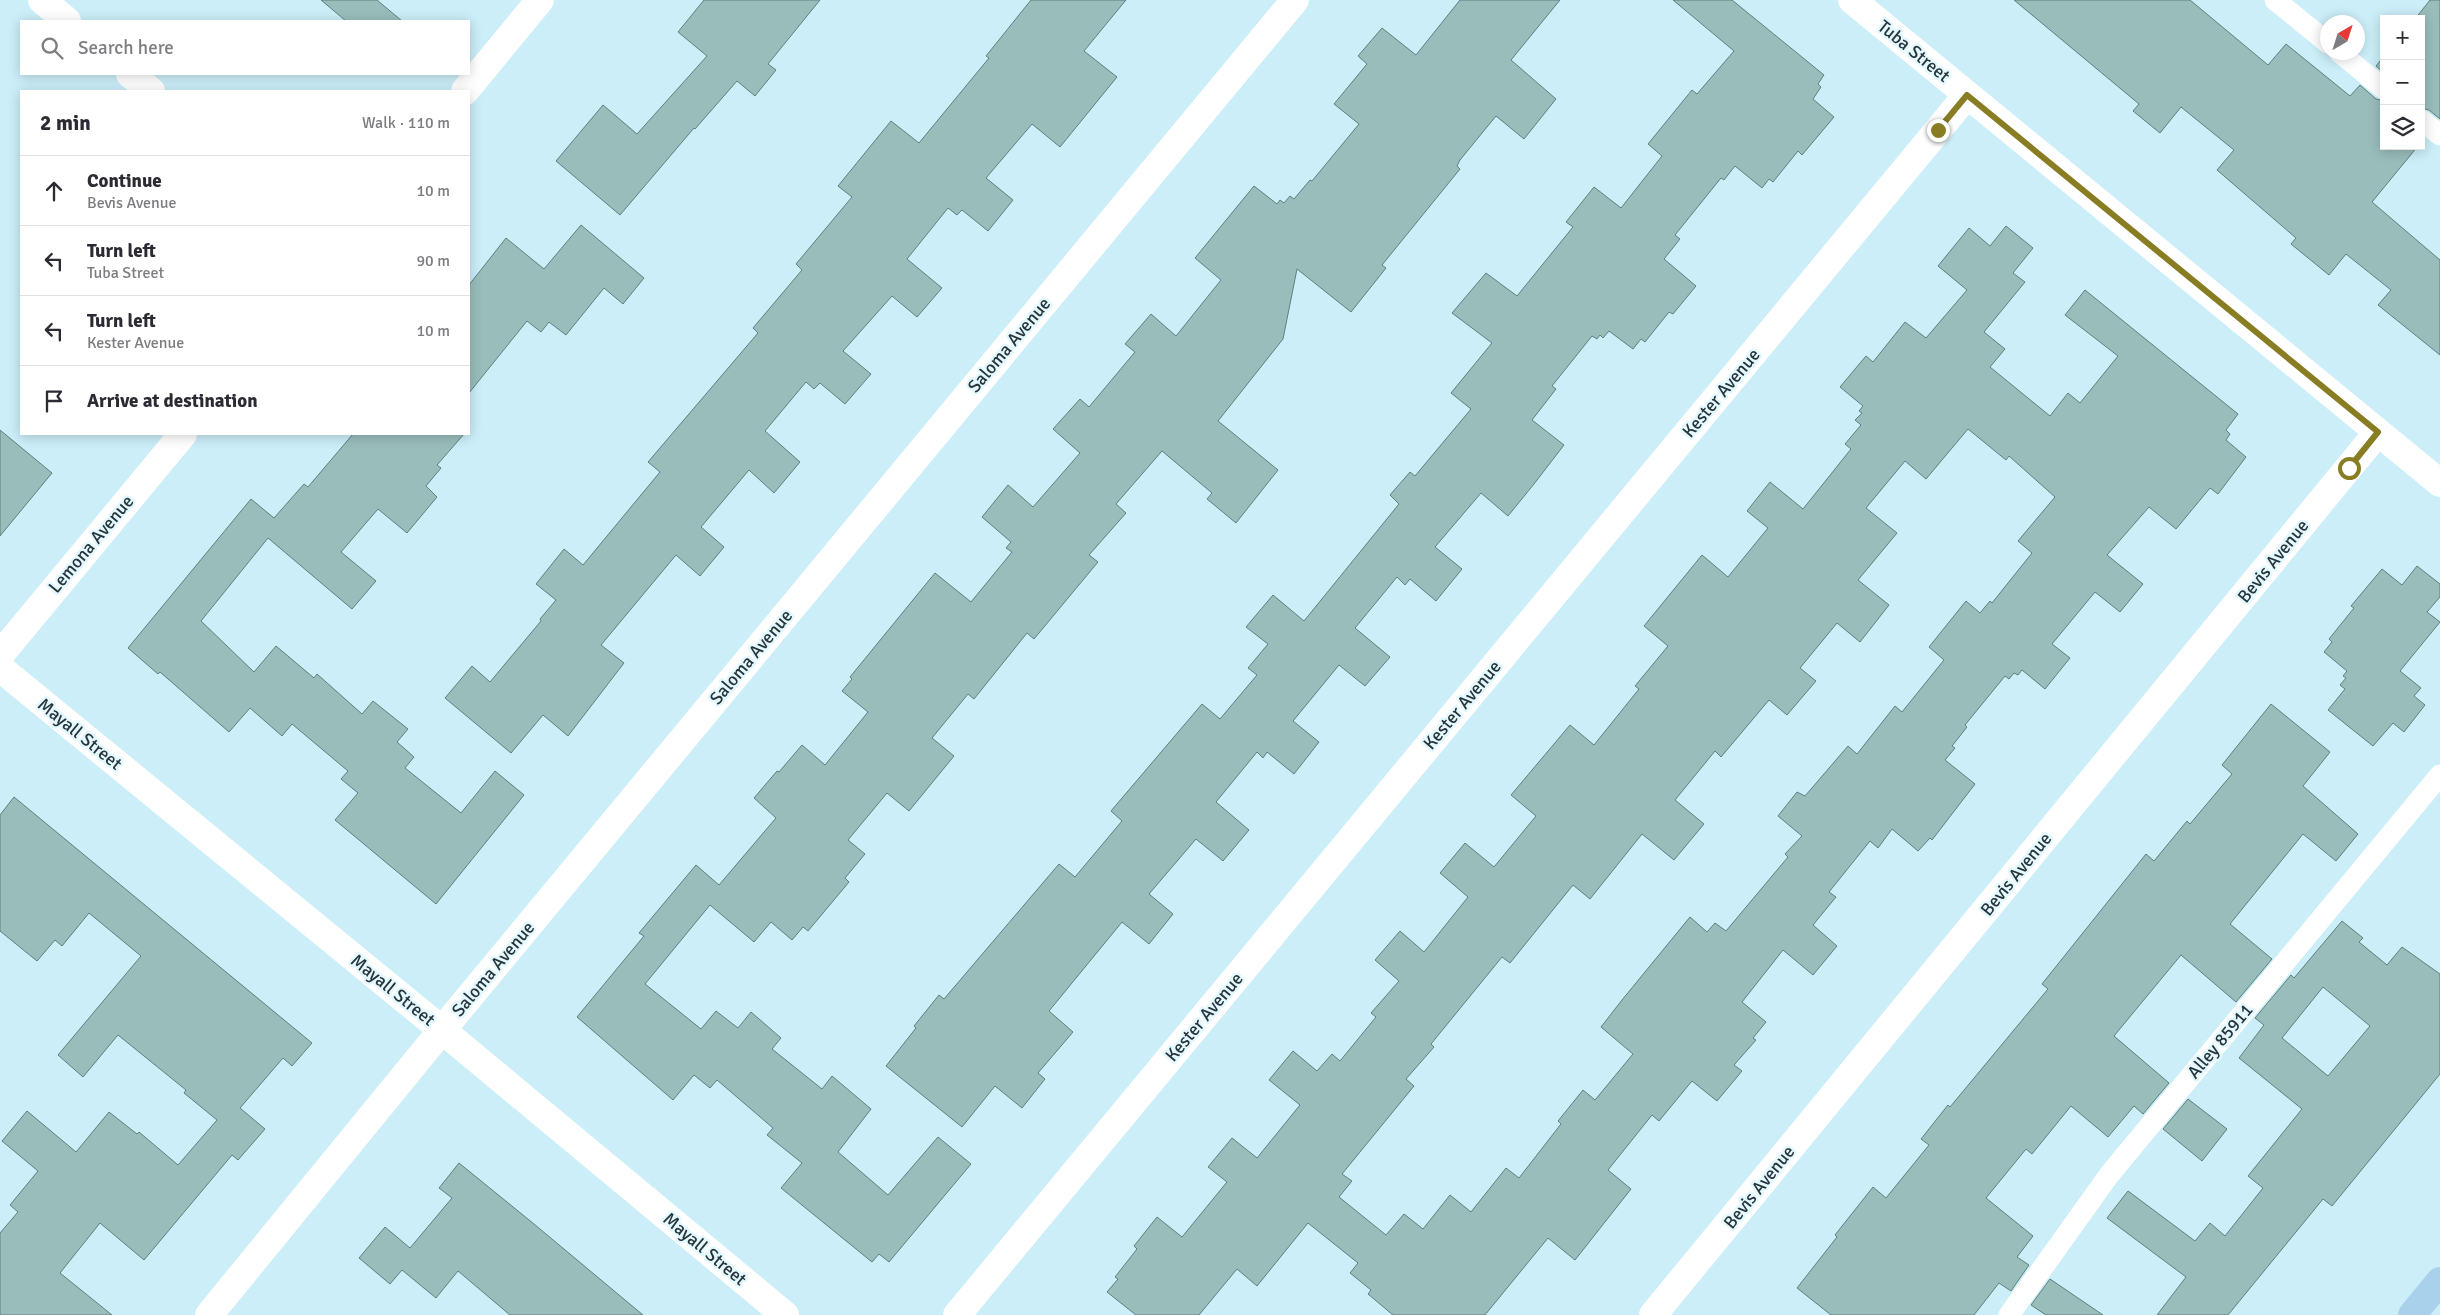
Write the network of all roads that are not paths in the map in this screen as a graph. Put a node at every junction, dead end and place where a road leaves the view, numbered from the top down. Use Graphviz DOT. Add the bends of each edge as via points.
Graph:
graph roads {
  1 [pos="42,0"];
  2 [pos="540,0"];
  3 [pos="1295,0"];
  4 [pos="1852,0"];
  5 [pos="2275,0"];
  6 [pos="66,20"];
  7 [pos="2320,37"];
  8 [pos="2349,60"];
  9 [pos="131,75"];
  10 [pos="2380,86"];
  11 [pos="150,90"];
  12 [pos="466,90"];
  13 [pos="1967,95"];
  14 [pos="2425,123"];
  15 [pos="2440,135"];
  16 [pos="2378,432"];
  17 [pos="182,435"];
  18 [pos="2440,483"];
  19 [pos="0,655"];
  20 [pos="0,668"];
  21 [pos="2440,775"];
  22 [pos="442,1030"];
  23 [pos="2440,1281"];
  24 [pos="209,1315"];
  25 [pos="785,1315"];
  26 [pos="958,1315"];
  27 [pos="1653,1315"];
  28 [pos="2009,1315"];
  29 [pos="2412,1315"];
  1 -- 6 [label="street"];
  2 -- 12 [label="street"];
  3 -- 22 [label="street, Saloma Avenue"];
  4 -- 13 [label="street, Tuba Street"];
  5 -- 7 [label="lane"];
  8 -- 10 [label="lane"];
  9 -- 11 [label="street"];
  13 -- 16 [label="street, Tuba Street"];
  13 -- 26 [label="street, Kester Avenue"];
  14 -- 15 [label="lane"];
  16 -- 18 [label="street, Tuba Street"];
  16 -- 27 [label="street, Bevis Avenue"];
  17 -- 19 [label="street, Lemona Avenue"];
  20 -- 22 [label="street, Mayall Street"];
  21 -- 28 [label="lane, Alley 85911" via="2109,1175"];
  22 -- 24 [label="street, Saloma Avenue"];
  22 -- 25 [label="street, Mayall Street"];
  23 -- 29 [label="main road"];
}
